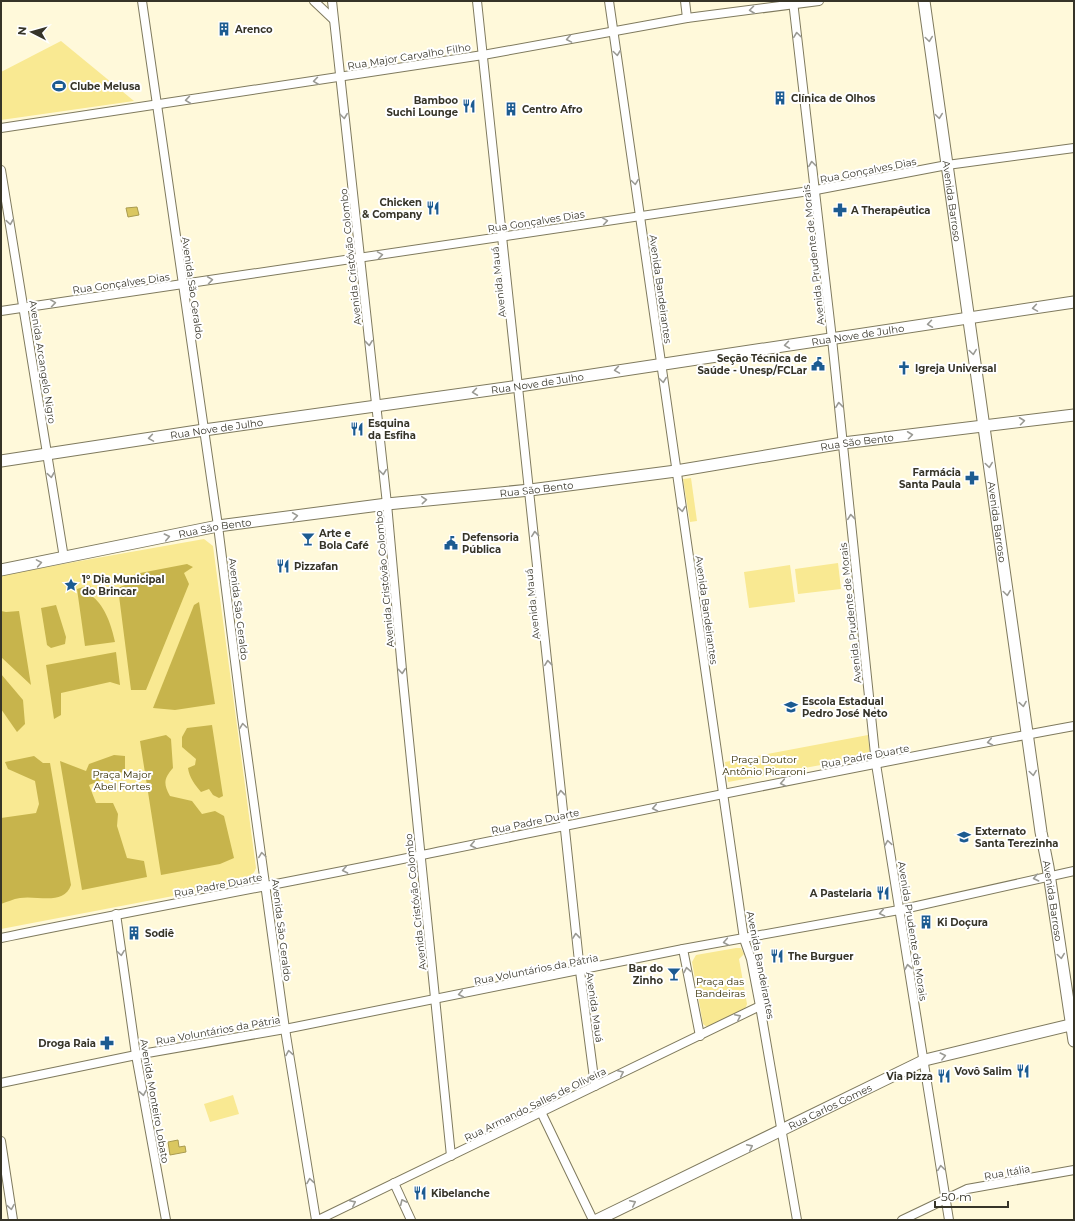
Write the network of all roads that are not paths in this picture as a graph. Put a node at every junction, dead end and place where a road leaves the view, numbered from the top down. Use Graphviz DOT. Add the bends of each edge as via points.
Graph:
graph roads {
  1 [pos="142,1"];
  2 [pos="314,1"];
  3 [pos="332,1"];
  4 [pos="477,1"];
  5 [pos="609,1"];
  6 [pos="685,1"];
  7 [pos="819,1"];
  8 [pos="924,1"];
  9 [pos="793,3"];
  10 [pos="687,18"];
  11 [pos="333,19"];
  12 [pos="614,31"];
  13 [pos="483,55"];
  14 [pos="340,77"];
  15 [pos="156,104"];
  16 [pos="1,128"];
  17 [pos="1074,148"];
  18 [pos="947,165"];
  19 [pos="1,170"];
  20 [pos="816,190"];
  21 [pos="640,215"];
  22 [pos="503,236"];
  23 [pos="360,258"];
  24 [pos="182,285"];
  25 [pos="1074,302"];
  26 [pos="24,308"];
  27 [pos="1,311"];
  28 [pos="968,318"];
  29 [pos="832,339"];
  30 [pos="661,363"];
  31 [pos="519,386"];
  32 [pos="376,406"];
  33 [pos="1074,416"];
  34 [pos="984,426"];
  35 [pos="204,430"];
  36 [pos="843,444"];
  37 [pos="47,453"];
  38 [pos="1,461"];
  39 [pos="676,471"];
  40 [pos="530,490"];
  41 [pos="387,504"];
  42 [pos="218,526"];
  43 [pos="64,558"];
  44 [pos="1,570"];
  45 [pos="1074,726"];
  46 [pos="1028,735"];
  47 [pos="876,764"];
  48 [pos="724,794"];
  49 [pos="565,825"];
  50 [pos="420,856"];
  51 [pos="1074,871"];
  52 [pos="1050,876"];
  53 [pos="266,886"];
  54 [pos="899,910"];
  55 [pos="116,914"];
  56 [pos="1,938"];
  57 [pos="744,938"];
  58 [pos="683,950"];
  59 [pos="580,970"];
  60 [pos="435,999"];
  61 [pos="760,1006"];
  62 [pos="1073,1024"];
  63 [pos="285,1029"];
  64 [pos="700,1036"];
  65 [pos="1074,1041"];
  66 [pos="136,1055"];
  67 [pos="924,1060"];
  68 [pos="1,1083"];
  69 [pos="595,1086"];
  70 [pos="541,1112"];
  71 [pos="782,1131"];
  72 [pos="1,1141"];
  73 [pos="451,1156"];
  74 [pos="1074,1170"];
  75 [pos="394,1183"];
  76 [pos="945,1198"];
  77 [pos="13,1220"];
  78 [pos="166,1220"];
  79 [pos="317,1220"];
  80 [pos="411,1220"];
  81 [pos="593,1220"];
  82 [pos="598,1220"];
  83 [pos="797,1220"];
  84 [pos="902,1220"];
  85 [pos="949,1220"];
  1 -- 15 [label="street, Avenida São Geraldo"];
  2 -- 11 [label="street"];
  3 -- 11 [label="street, Avenida Cristóvão Colombo"];
  4 -- 13 [label="street, Avenida Mauá"];
  5 -- 12 [label="street, Avenida Bandeirantes"];
  6 -- 10 [label="street"];
  7 -- 9 [label="street, Rua Major Carvalho Filho"];
  8 -- 18 [label="street, Avenida Barroso, one-way"];
  9 -- 10 [label="street, Rua Major Carvalho Filho, one-way"];
  20 -- 9 [label="street, Avenida Prudente de Morais, one-way"];
  10 -- 12 [label="street, Rua Major Carvalho Filho"];
  11 -- 14 [label="street, Avenida Cristóvão Colombo"];
  12 -- 13 [label="street, Rua Major Carvalho Filho, one-way"];
  12 -- 21 [label="street, Avenida Bandeirantes, one-way"];
  13 -- 14 [label="street, Rua Major Carvalho Filho"];
  13 -- 22 [label="street, Avenida Mauá"];
  14 -- 15 [label="street, Rua Major Carvalho Filho, one-way"];
  14 -- 23 [label="street, Avenida Cristóvão Colombo, one-way"];
  15 -- 16 [label="street, Rua Major Carvalho Filho"];
  15 -- 24 [label="street, Avenida São Geraldo"];
  17 -- 18 [label="street, Rua Gonçalves Dias"];
  18 -- 20 [label="street, Rua Gonçalves Dias"];
  18 -- 28 [label="street, Avenida Barroso"];
  19 -- 26 [label="street, Avenida Arcangelo Nigro, one-way"];
  20 -- 21 [label="street, Rua Gonçalves Dias"];
  20 -- 29 [label="street, Avenida Prudente de Morais"];
  22 -- 21 [label="street, Rua Gonçalves Dias, one-way"];
  21 -- 30 [label="street, Avenida Bandeirantes"];
  23 -- 22 [label="street, Rua Gonçalves Dias, one-way"];
  22 -- 31 [label="street, Avenida Mauá"];
  24 -- 23 [label="street, Rua Gonçalves Dias, one-way"];
  23 -- 32 [label="street, Avenida Cristóvão Colombo, one-way"];
  26 -- 24 [label="street, Rua Gonçalves Dias, one-way"];
  24 -- 35 [label="street, Avenida São Geraldo"];
  25 -- 28 [label="street, Rua Nove de Julho, one-way"];
  26 -- 27 [label="street, Rua Gonçalves Dias"];
  26 -- 37 [label="street, Avenida Arcangelo Nigro"];
  28 -- 29 [label="street, Rua Nove de Julho, one-way"];
  28 -- 34 [label="street, Avenida Barroso, one-way"];
  29 -- 30 [label="street, Rua Nove de Julho, one-way"];
  36 -- 29 [label="street, Avenida Prudente de Morais, one-way"];
  30 -- 31 [label="street, Rua Nove de Julho, one-way"];
  30 -- 39 [label="street, Avenida Bandeirantes, one-way"];
  31 -- 32 [label="street, Rua Nove de Julho, one-way"];
  31 -- 40 [label="street, Avenida Mauá"];
  32 -- 35 [label="street, Rua Nove de Julho"];
  32 -- 41 [label="street, Avenida Cristóvão Colombo, one-way"];
  34 -- 33 [label="street, Rua São Bento, one-way"];
  36 -- 34 [label="street, Rua São Bento, one-way"];
  34 -- 46 [label="street, Avenida Barroso, one-way"];
  35 -- 37 [label="street, Rua Nove de Julho, one-way"];
  35 -- 42 [label="street, Avenida São Geraldo"];
  36 -- 39 [label="street, Rua São Bento"];
  47 -- 36 [label="street, Avenida Prudente de Morais, one-way"];
  37 -- 38 [label="street, Rua Nove de Julho"];
  37 -- 43 [label="street, Avenida Arcangelo Nigro, one-way"];
  39 -- 40 [label="street, Rua São Bento"];
  39 -- 48 [label="street, Avenida Bandeirantes, one-way"];
  41 -- 40 [label="street, Rua São Bento, one-way"];
  49 -- 40 [label="street, Avenida Mauá, one-way"];
  42 -- 41 [label="street, Rua São Bento, one-way"];
  41 -- 50 [label="street, Avenida Cristóvão Colombo, one-way"];
  43 -- 42 [label="street, Rua São Bento, one-way"];
  53 -- 42 [label="street, Avenida São Geraldo, one-way"];
  44 -- 43 [label="street, Rua São Bento, one-way"];
  45 -- 46 [label="street, Rua Padre Duarte"];
  46 -- 47 [label="street, Rua Padre Duarte, one-way"];
  46 -- 52 [label="street, Avenida Barroso, one-way" via="1041,832"];
  47 -- 48 [label="street, Rua Padre Duarte, one-way"];
  54 -- 47 [label="street, Avenida Prudente de Morais, one-way"];
  48 -- 49 [label="street, Rua Padre Duarte, one-way"];
  48 -- 57 [label="street, Avenida Bandeirantes"];
  49 -- 50 [label="street, Rua Padre Duarte, one-way"];
  59 -- 49 [label="street, Avenida Mauá, one-way"];
  50 -- 53 [label="street, Rua Padre Duarte, one-way"];
  50 -- 60 [label="street, Avenida Cristóvão Colombo"];
  51 -- 52 [label="street, Rua Voluntários da Pátria"];
  52 -- 54 [label="street, Rua Voluntários da Pátria, one-way"];
  52 -- 62 [label="street, Avenida Barroso, one-way"];
  53 -- 55 [label="street, Rua Padre Duarte"];
  53 -- 63 [label="street, Avenida São Geraldo"];
  54 -- 57 [label="street, Rua Voluntários da Pátria, one-way"];
  67 -- 54 [label="street, Avenida Prudente de Morais, one-way"];
  55 -- 56 [label="street, Rua Padre Duarte"];
  55 -- 66 [label="street, Avenida Monteiro Lobato, one-way"];
  57 -- 58 [label="street, Rua Voluntários da Pátria, one-way"];
  57 -- 61 [label="street, Avenida Bandeirantes" via="751,959"];
  58 -- 59 [label="street, Rua Voluntários da Pátria"];
  64 -- 58 [label="street, one-way"];
  59 -- 60 [label="street, Rua Voluntários da Pátria, one-way"];
  59 -- 69 [label="street, Avenida Mauá"];
  60 -- 63 [label="street, Rua Voluntários da Pátria"];
  60 -- 73 [label="street, Avenida Cristóvão Colombo"];
  64 -- 61 [label="street, Rua Armando Salles de Oliveira, one-way"];
  61 -- 71 [label="street, Avenida Bandeirantes"];
  62 -- 65 [label="street, Avenida Barroso"];
  67 -- 62 [label="street, Rua Carlos Gomes, one-way"];
  63 -- 66 [label="street, Rua Voluntários da Pátria"];
  79 -- 63 [label="street, Avenida São Geraldo, one-way"];
  69 -- 64 [label="street, Rua Armando Salles de Oliveira, one-way"];
  66 -- 68 [label="street, Rua Voluntários da Pátria"];
  66 -- 78 [label="street, Avenida Monteiro Lobato, one-way"];
  67 -- 71 [label="street, Rua Carlos Gomes"];
  76 -- 67 [label="street, Avenida Prudente de Morais, one-way"];
  69 -- 70 [label="street, Rua Armando Salles de Oliveira"];
  70 -- 73 [label="street, Rua Armando Salles de Oliveira"];
  70 -- 81 [label="street"];
  82 -- 71 [label="street, Rua Carlos Gomes, one-way"];
  71 -- 83 [label="street, Avenida Bandeirantes"];
  72 -- 77 [label="street, one-way"];
  73 -- 75 [label="street, Rua Armando Salles de Oliveira"];
  74 -- 76 [label="street, Rua Itália" via="966,1189"];
  79 -- 75 [label="street, Rua Armando Salles de Oliveira, one-way"];
  80 -- 75 [label="street, one-way"];
  76 -- 84 [label="street, Rua Itália"];
  76 -- 85 [label="street, Avenida Prudente de Morais"];
}
